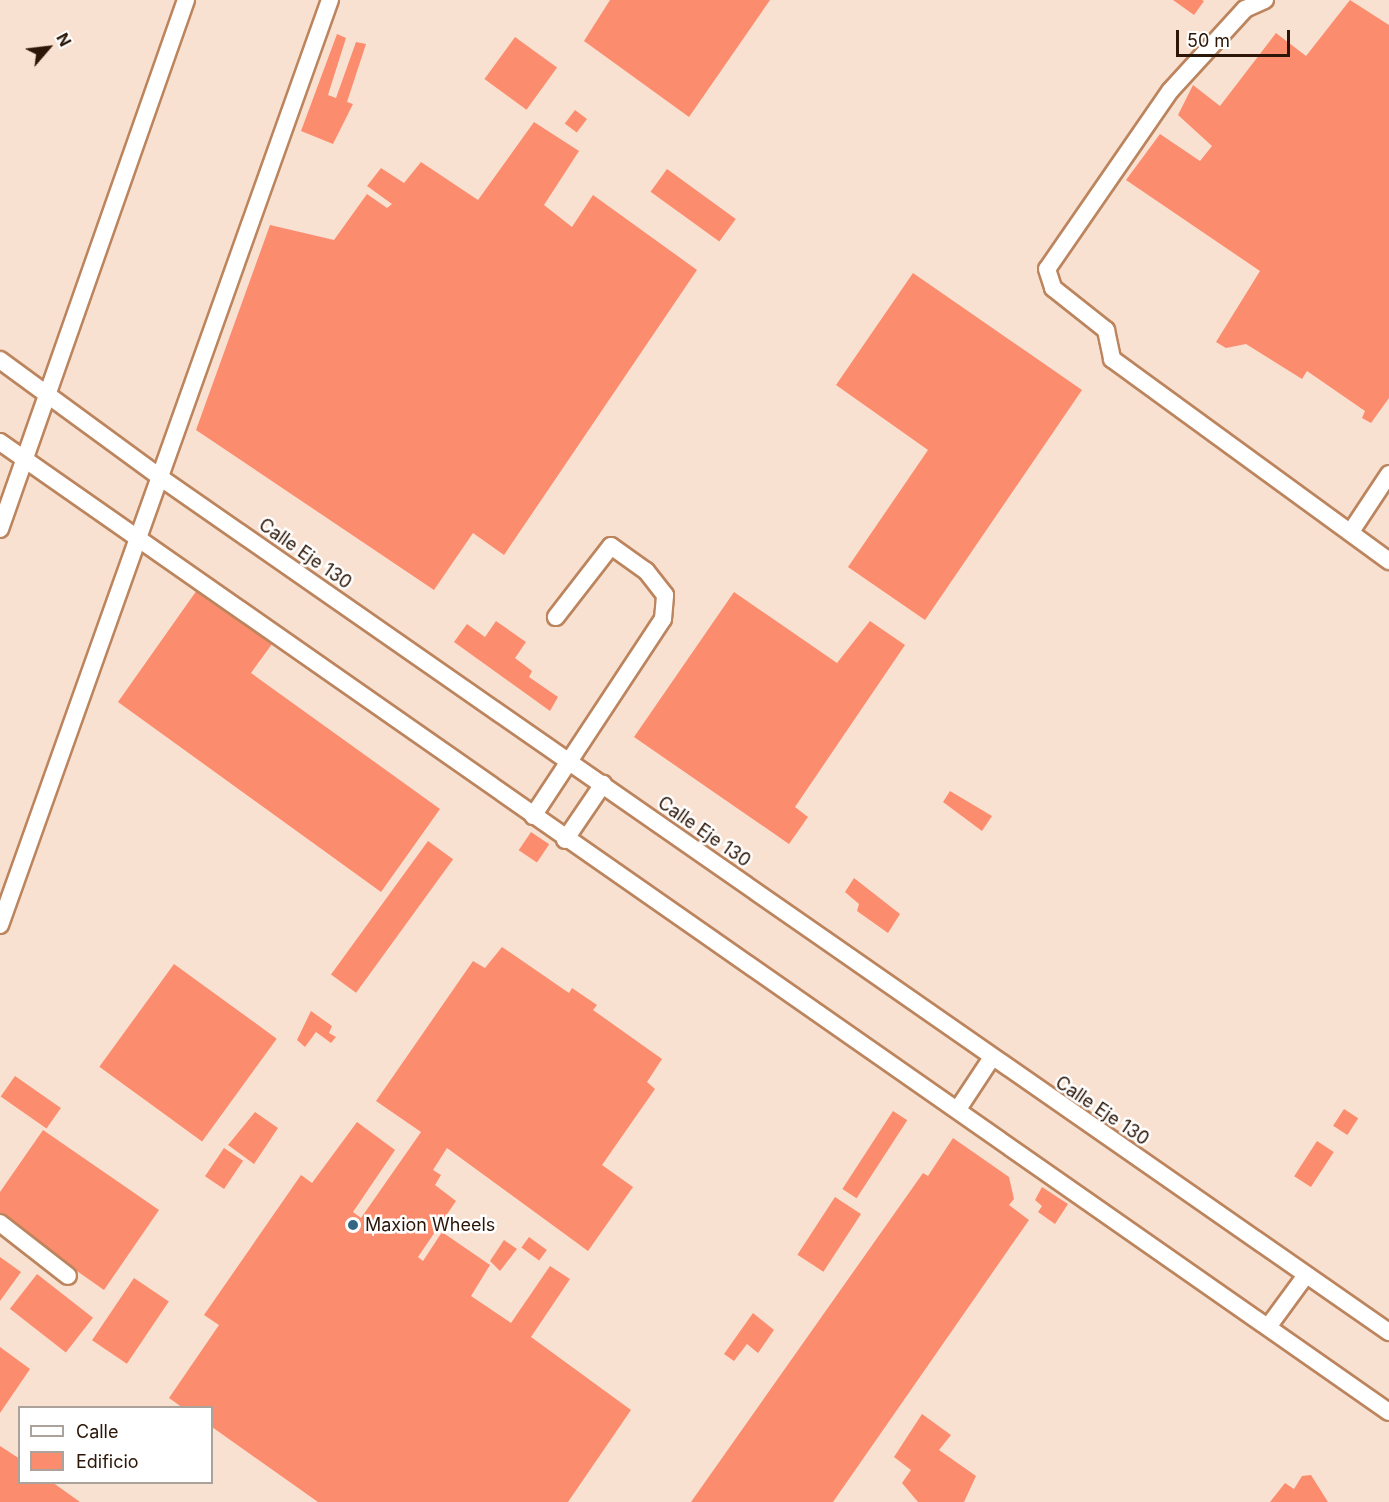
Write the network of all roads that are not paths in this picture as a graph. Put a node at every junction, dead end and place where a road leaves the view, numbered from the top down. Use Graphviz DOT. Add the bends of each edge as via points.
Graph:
graph roads {
  1 [pos="186,0"];
  2 [pos="330,0"];
  3 [pos="1265,0"];
  4 [pos="0,360"];
  5 [pos="49,394"];
  6 [pos="0,442"];
  7 [pos="27,461"];
  8 [pos="1389,474"];
  9 [pos="161,478"];
  10 [pos="0,529"];
  11 [pos="1352,530"];
  12 [pos="140,542"];
  13 [pos="1389,561"];
  14 [pos="556,617"];
  15 [pos="570,761"];
  16 [pos="603,784"];
  17 [pos="533,816"];
  18 [pos="565,840"];
  19 [pos="0,925"];
  20 [pos="991,1059"];
  21 [pos="958,1109"];
  22 [pos="0,1223"];
  23 [pos="1306,1275"];
  24 [pos="68,1276"];
  25 [pos="1268,1328"];
  26 [pos="1389,1332"];
  27 [pos="1389,1412"];
  1 -- 5 [label="street"];
  2 -- 9 [label="street"];
  3 -- 11 [label="street" via="1245,9 1170,91 1047,269 1053,288 1106,330 1112,359"];
  4 -- 5 [label="street, Calle Eje 130"];
  5 -- 7 [label="street"];
  5 -- 9 [label="street, Calle Eje 130"];
  6 -- 7 [label="street"];
  7 -- 10 [label="street"];
  7 -- 12 [label="street"];
  8 -- 11 [label="street"];
  9 -- 12 [label="street"];
  9 -- 15 [label="street, Calle Eje 130"];
  11 -- 13 [label="street"];
  12 -- 17 [label="street"];
  12 -- 19 [label="street"];
  14 -- 15 [label="street" via="611,546 646,571 665,596 663,619"];
  15 -- 16 [label="street, Calle Eje 130"];
  15 -- 17 [label="street"];
  16 -- 18 [label="street"];
  16 -- 20 [label="street, Calle Eje 130"];
  17 -- 18 [label="street"];
  18 -- 21 [label="street"];
  20 -- 21 [label="street"];
  20 -- 23 [label="street, Calle Eje 130"];
  21 -- 25 [label="street"];
  22 -- 24 [label="street"];
  23 -- 25 [label="street"];
  23 -- 26 [label="street, Calle Eje 130"];
  25 -- 27 [label="street"];
}
